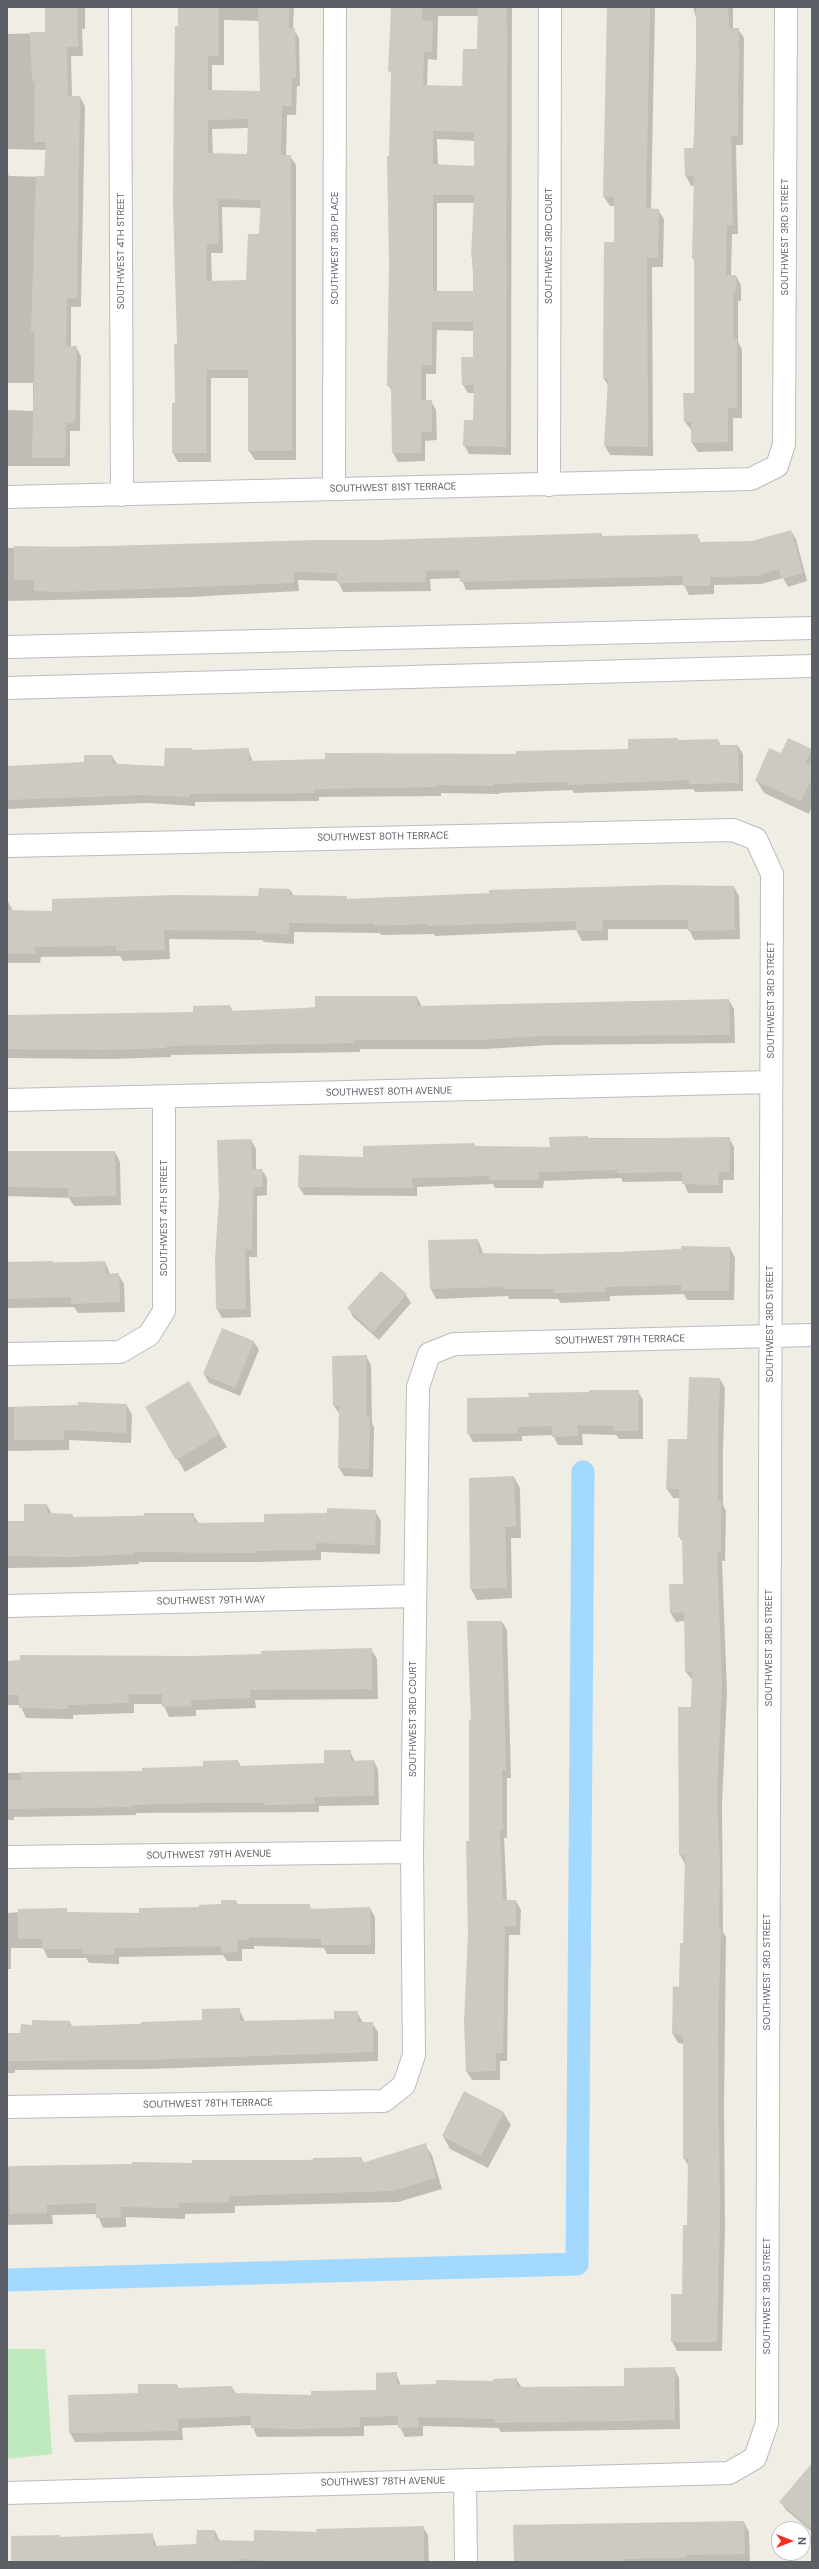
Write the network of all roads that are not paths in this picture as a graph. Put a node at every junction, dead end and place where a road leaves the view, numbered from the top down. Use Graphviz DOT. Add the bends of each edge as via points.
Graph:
graph roads {
  1 [pos="120,7"];
  2 [pos="335,7"];
  3 [pos="550,7"];
  4 [pos="786,7"];
  5 [pos="777,466"];
  6 [pos="549,485"];
  7 [pos="334,489"];
  8 [pos="122,495"];
  9 [pos="7,497"];
  10 [pos="812,628"];
  11 [pos="7,647"];
  12 [pos="812,666"];
  13 [pos="7,688"];
  14 [pos="756,839"];
  15 [pos="7,846"];
  16 [pos="771,1082"];
  17 [pos="164,1098"];
  18 [pos="7,1100"];
  19 [pos="812,1335"];
  20 [pos="770,1337"];
  21 [pos="7,1354"];
  22 [pos="429,1354"];
  23 [pos="414,1596"];
  24 [pos="7,1606"];
  25 [pos="412,1852"];
  26 [pos="7,1857"];
  27 [pos="404,2085"];
  28 [pos="7,2108"];
  29 [pos="755,2458"];
  30 [pos="465,2480"];
  31 [pos="7,2493"];
  32 [pos="466,2562"];
  1 -- 8 [label="street, SOUTHWEST 4TH STREET"];
  2 -- 7 [label="street, SOUTHWEST 3RD PLACE"];
  3 -- 6 [label="street, SOUTHWEST 3RD COURT"];
  4 -- 5 [label="street, SOUTHWEST 3RD STREET" via="784,444"];
  5 -- 6 [label="street, SOUTHWEST 81ST TERRACE" via="751,479"];
  6 -- 7 [label="street, SOUTHWEST 81ST TERRACE"];
  7 -- 8 [label="street, SOUTHWEST 81ST TERRACE"];
  8 -- 9 [label="street, SOUTHWEST 81ST TERRACE"];
  10 -- 11 [label="street"];
  12 -- 13 [label="street"];
  14 -- 15 [label="street, SOUTHWEST 80TH TERRACE" via="733,830"];
  14 -- 16 [label="street, SOUTHWEST 3RD STREET" via="772,874"];
  16 -- 17 [label="street, SOUTHWEST 80TH AVENUE"];
  16 -- 20 [label="street, SOUTHWEST 3RD STREET"];
  17 -- 18 [label="street, SOUTHWEST 80TH AVENUE"];
  17 -- 21 [label="street, SOUTHWEST 4TH STREET" via="164,1311 149,1335 120,1352"];
  19 -- 20 [label="street, SOUTHWEST 79TH TERRACE"];
  20 -- 22 [label="street, SOUTHWEST 79TH TERRACE" via="454,1344"];
  20 -- 29 [label="street, SOUTHWEST 3RD STREET" via="767,2424"];
  22 -- 23 [label="street, SOUTHWEST 3RD COURT" via="418,1387"];
  23 -- 24 [label="street, SOUTHWEST 79TH WAY"];
  23 -- 25 [label="street, SOUTHWEST 3RD COURT"];
  25 -- 26 [label="street, SOUTHWEST 79TH AVENUE"];
  25 -- 27 [label="street, SOUTHWEST 3RD COURT" via="414,2055"];
  27 -- 28 [label="street, SOUTHWEST 78TH TERRACE" via="384,2101"];
  29 -- 30 [label="street, SOUTHWEST 78TH AVENUE" via="729,2473"];
  30 -- 31 [label="street, SOUTHWEST 78TH AVENUE"];
  30 -- 32 [label="street"];
}
